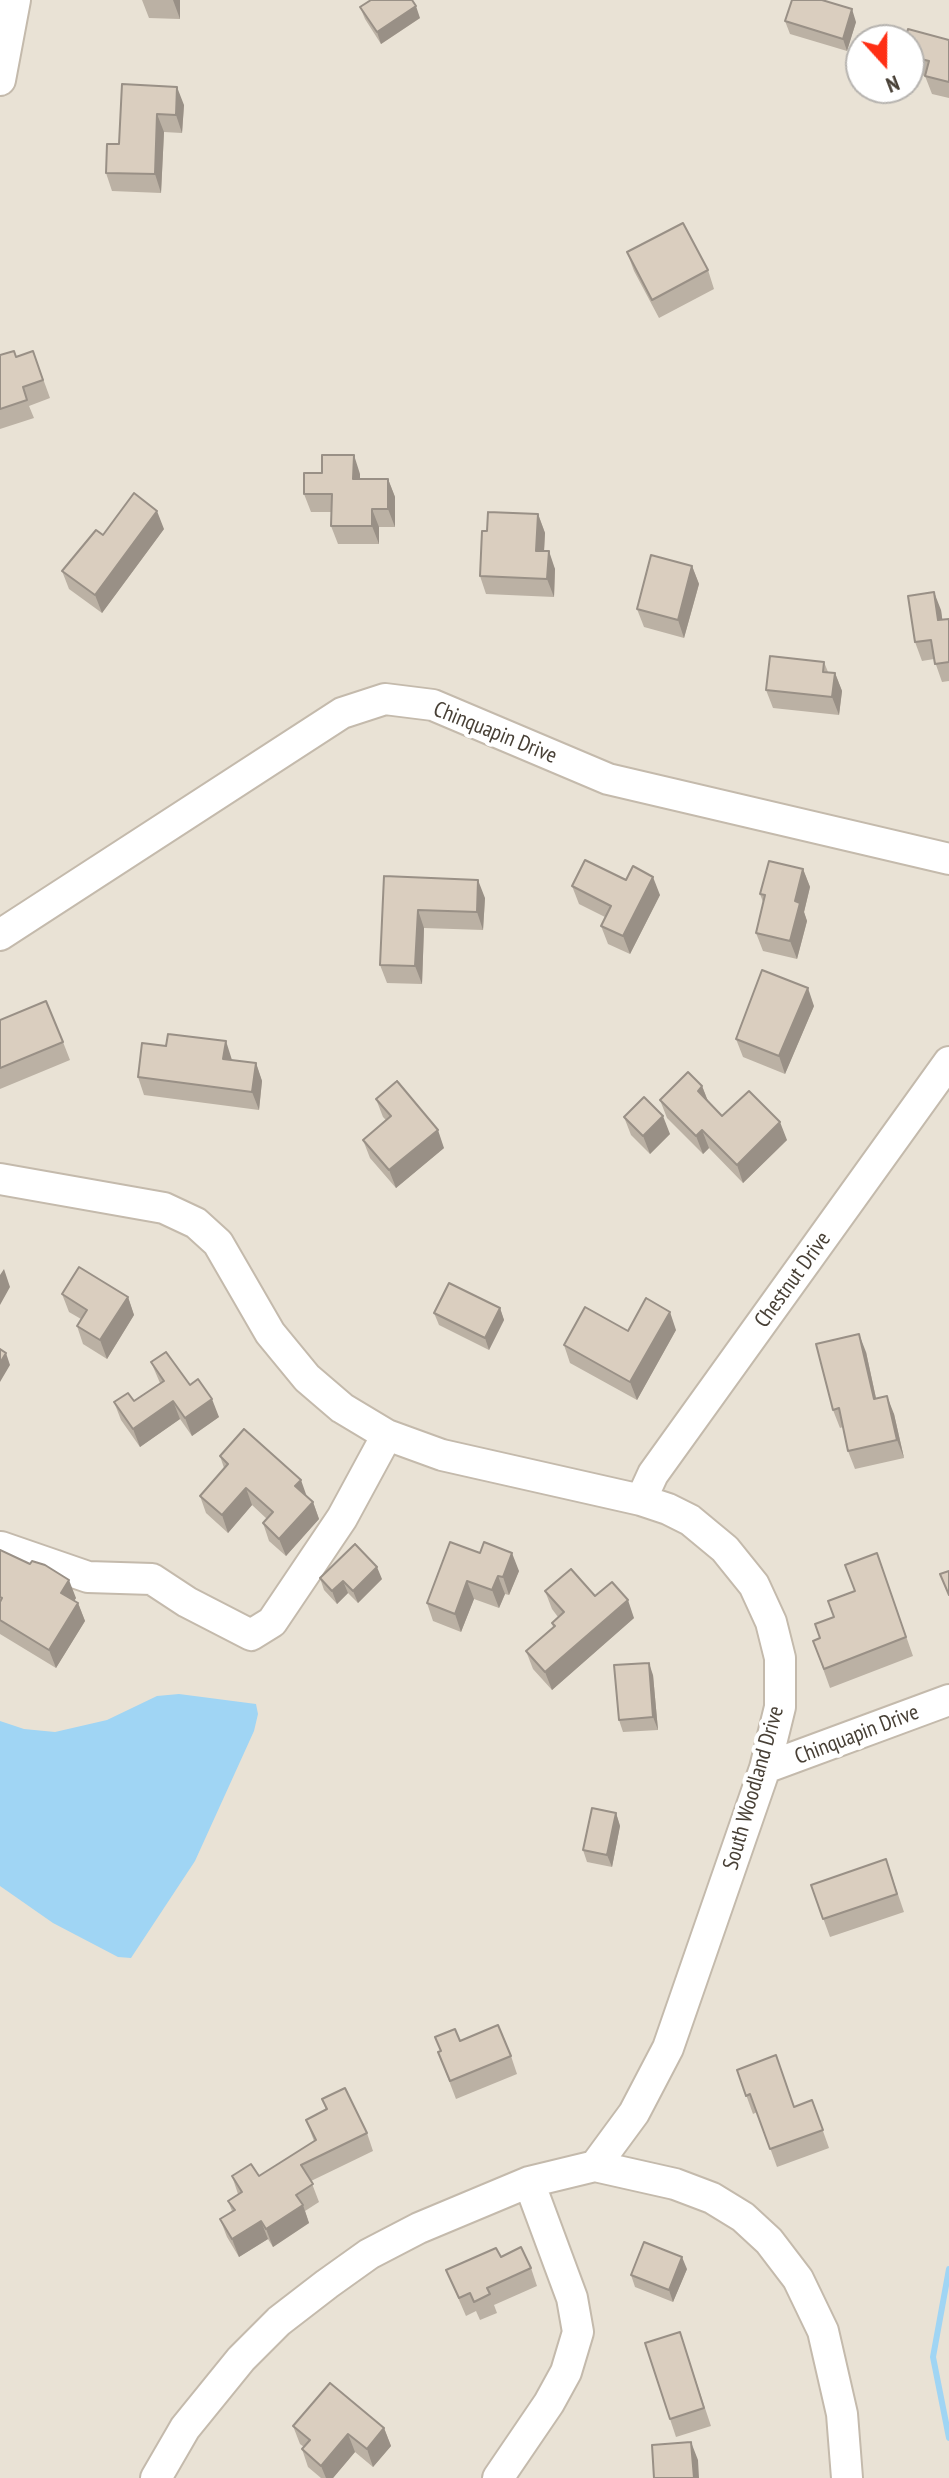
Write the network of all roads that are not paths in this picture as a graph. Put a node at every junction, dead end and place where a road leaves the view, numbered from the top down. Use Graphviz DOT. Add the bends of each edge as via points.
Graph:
graph roads {
  1 [pos="15,0"];
  2 [pos="0,80"];
  3 [pos="949,859"];
  4 [pos="0,935"];
  5 [pos="949,1062"];
  6 [pos="0,1179"];
  7 [pos="387,1435"];
  8 [pos="641,1500"];
  9 [pos="1,1547"];
  10 [pos="949,1700"];
  11 [pos="765,1768"];
  12 [pos="595,2166"];
  13 [pos="529,2182"];
  14 [pos="156,2478"];
  15 [pos="498,2478"];
  16 [pos="847,2478"];
  1 -- 2 [label="street"];
  3 -- 4 [label="street, Chinquapin Drive" via="608,779 433,705 385,699 342,713"];
  5 -- 8 [label="street, Chestnut Drive" via="653,1474"];
  6 -- 7 [label="street, South Woodland Drive" via="164,1208 196,1223 218,1243 265,1326 307,1378 342,1408"];
  7 -- 8 [label="street, South Woodland Drive" via="442,1455"];
  7 -- 9 [label="street" via="342,1518 272,1622 251,1635 152,1579 88,1577"];
  8 -- 11 [label="street, South Woodland Drive" via="706,1531 742,1567 763,1603 777,1643 781,1689"];
  10 -- 11 [label="street, Chinquapin Drive"];
  11 -- 12 [label="street, South Woodland Drive" via="668,2048 634,2113"];
  12 -- 13 [label="street"];
  12 -- 16 [label="street" via="712,2198 769,2241 798,2279 823,2331 842,2414"];
  13 -- 14 [label="street" via="369,2254 279,2321 185,2428"];
  13 -- 15 [label="street" via="572,2298 578,2332 560,2382"];
}
